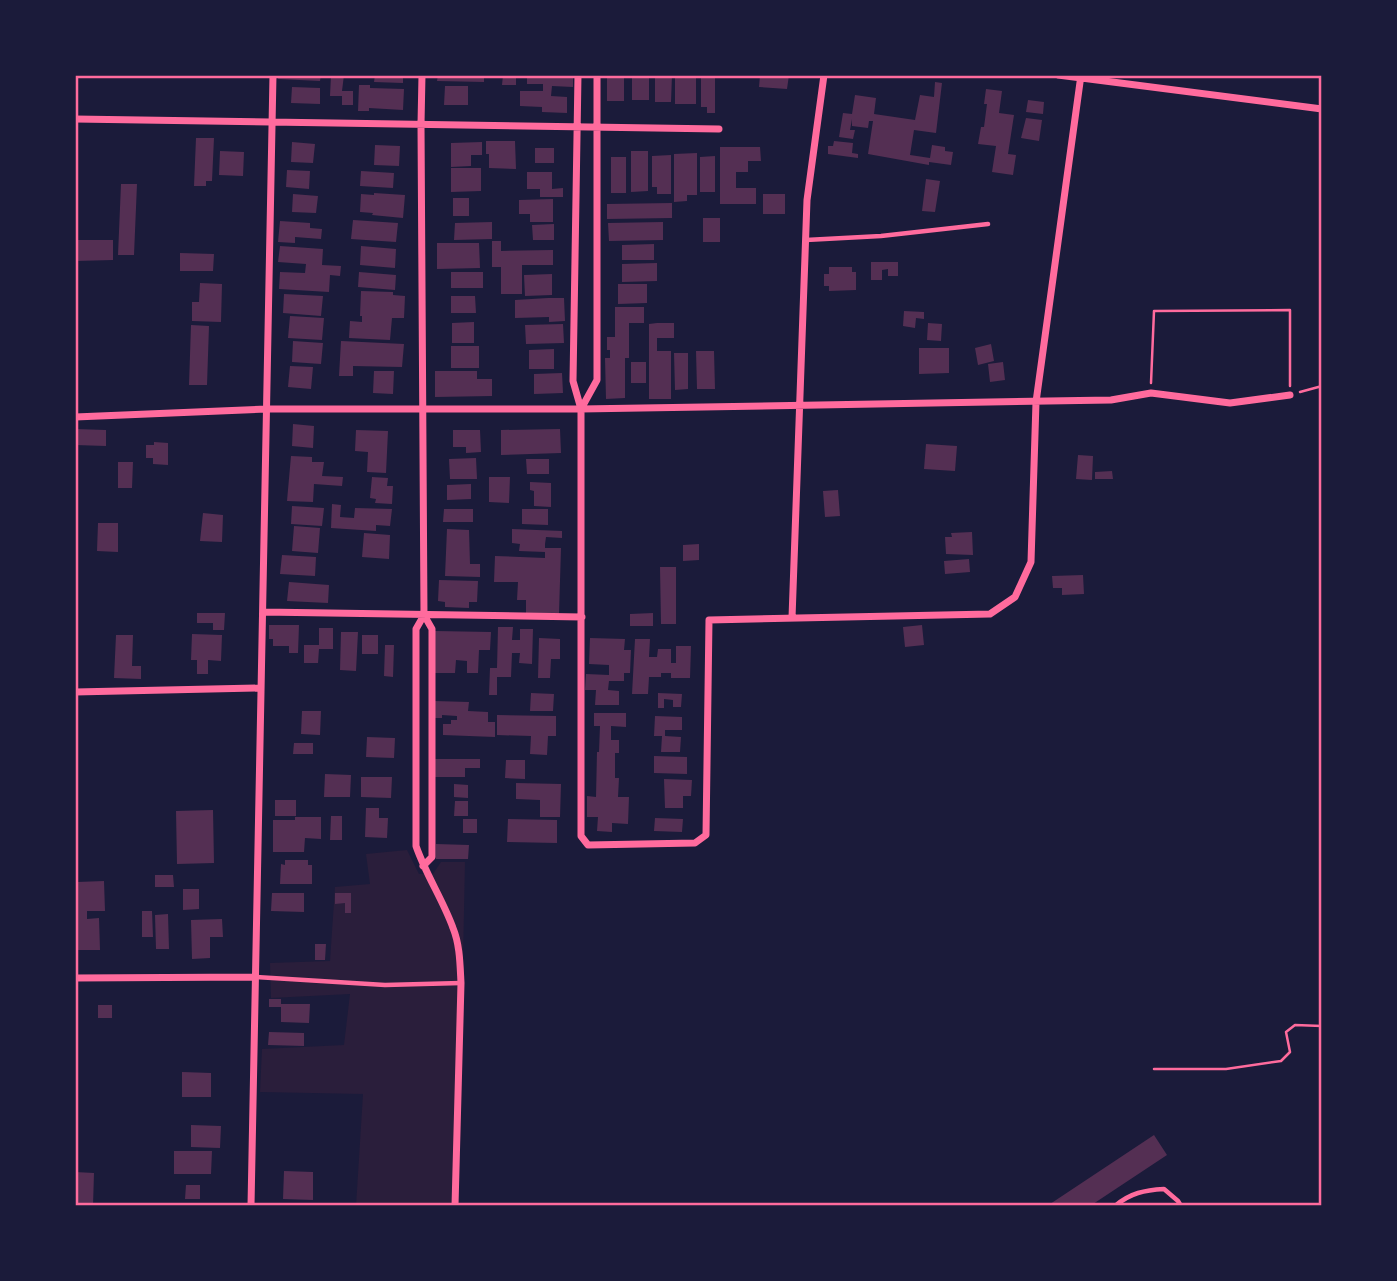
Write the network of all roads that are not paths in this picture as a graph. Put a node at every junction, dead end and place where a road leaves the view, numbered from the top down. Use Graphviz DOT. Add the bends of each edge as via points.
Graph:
graph roads {
  1 [pos="273,75"];
  2 [pos="422,75"];
  3 [pos="578,75"];
  4 [pos="597,75"];
  5 [pos="824,75"];
  6 [pos="1058,75"];
  7 [pos="1081,77"];
  8 [pos="1322,109"];
  9 [pos="75,119"];
  10 [pos="272,121"];
  11 [pos="421,124"];
  12 [pos="577,128"];
  13 [pos="597,128"];
  14 [pos="719,129"];
  15 [pos="988,224"];
  16 [pos="806,240"];
  17 [pos="1290,396"];
  18 [pos="1036,402"];
  19 [pos="800,405"];
  20 [pos="423,408"];
  21 [pos="266,409"];
  22 [pos="581,409"];
  23 [pos="75,417"];
  24 [pos="262,612"];
  25 [pos="424,615"];
  26 [pos="582,617"];
  27 [pos="792,618"];
  28 [pos="261,688"];
  29 [pos="75,692"];
  30 [pos="423,866"];
  31 [pos="256,977"];
  32 [pos="75,978"];
  33 [pos="461,983"];
  34 [pos="251,1206"];
  35 [pos="455,1206"];
  36 [pos="1115,1206"];
  37 [pos="1181,1206"];
  1 -- 10 [label="street"];
  2 -- 11 [label="street"];
  3 -- 12 [label="street"];
  4 -- 13 [label="street"];
  5 -- 16 [label="street"];
  6 -- 7 [label="street"];
  7 -- 8 [label="street"];
  7 -- 18 [label="street"];
  9 -- 10 [label="street"];
  10 -- 11 [label="street"];
  10 -- 21 [label="street"];
  11 -- 12 [label="street"];
  11 -- 20 [label="street"];
  12 -- 13 [label="street"];
  12 -- 22 [label="street" via="573,381"];
  13 -- 14 [label="street"];
  13 -- 22 [label="street" via="597,380"];
  15 -- 16 [label="lane"];
  16 -- 19 [label="street"];
  17 -- 18 [label="street" via="1230,402 1151,393 1111,400"];
  18 -- 19 [label="street"];
  18 -- 27 [label="street" via="1031,562 1015,597 990,614"];
  19 -- 22 [label="street"];
  19 -- 27 [label="street"];
  20 -- 21 [label="street"];
  20 -- 22 [label="street"];
  20 -- 25 [label="street"];
  21 -- 23 [label="street"];
  21 -- 24 [label="street"];
  22 -- 26 [label="street"];
  24 -- 25 [label="street"];
  24 -- 28 [label="street"];
  25 -- 26 [label="street"];
  25 -- 30 [label="street" via="416,629 416,846"];
  25 -- 30 [label="street" via="432,629 432,857"];
  26 -- 27 [label="street" via="581,836 588,845 695,843 706,835 709,620"];
  28 -- 29 [label="street"];
  28 -- 31 [label="street"];
  30 -- 33 [label="street" via="454,928"];
  31 -- 32 [label="street"];
  31 -- 33 [label="lane" via="385,985"];
  31 -- 34 [label="street"];
  33 -- 35 [label="street"];
  36 -- 37 [label="lane" via="1141,1191 1164,1189"];
}
